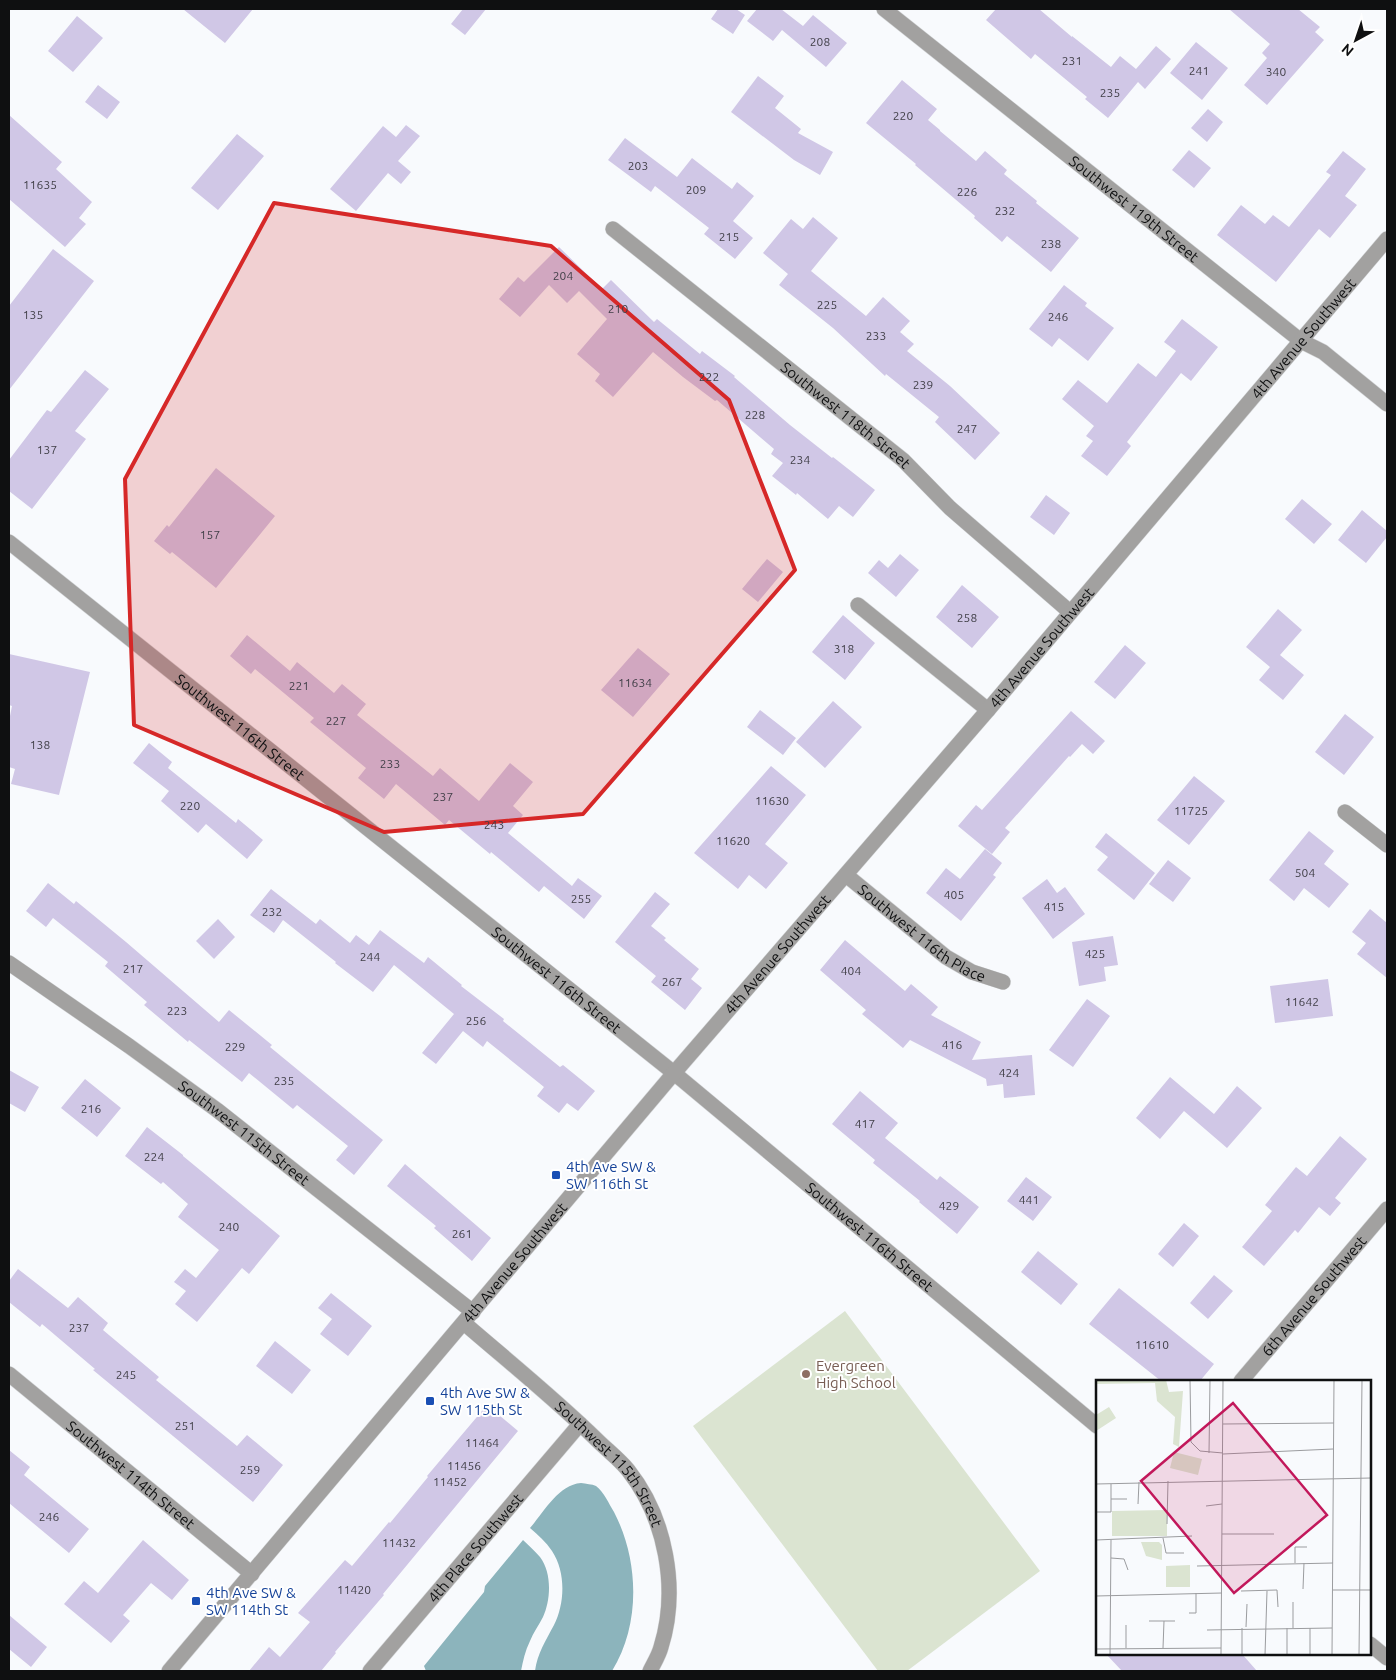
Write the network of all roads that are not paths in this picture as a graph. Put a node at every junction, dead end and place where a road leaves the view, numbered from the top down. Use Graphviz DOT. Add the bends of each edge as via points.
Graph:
graph roads {
  1 [pos="884,9"];
  2 [pos="613,228"];
  3 [pos="1387,239"];
  4 [pos="1301,341"];
  5 [pos="1387,404"];
  6 [pos="9,542"];
  7 [pos="858,606"];
  8 [pos="1070,612"];
  9 [pos="988,710"];
  10 [pos="1345,812"];
  11 [pos="1387,845"];
  12 [pos="846,875"];
  13 [pos="9,963"];
  14 [pos="1003,982"];
  15 [pos="674,1073"];
  16 [pos="1387,1209"];
  17 [pos="469,1317"];
  18 [pos="9,1374"];
  19 [pos="1242,1380"];
  20 [pos="580,1424"];
  21 [pos="1096,1425"];
  22 [pos="252,1574"];
  23 [pos="1371,1645"];
  24 [pos="1387,1658"];
  25 [pos="169,1671"];
  26 [pos="370,1671"];
  27 [pos="650,1671"];
  1 -- 4 [label="street, Southwest 119th Street"];
  2 -- 8 [label="street, Southwest 118th Street" via="903,460 950,508"];
  3 -- 4 [label="street, 4th Avenue Southwest"];
  4 -- 5 [label="street, Southwest 119th Street" via="1323,352"];
  4 -- 8 [label="street, 4th Avenue Southwest"];
  6 -- 15 [label="street, Southwest 116th Street"];
  7 -- 9 [label="street"];
  8 -- 9 [label="street, 4th Avenue Southwest"];
  9 -- 12 [label="street, 4th Avenue Southwest"];
  10 -- 11 [label="street"];
  12 -- 14 [label="street, Southwest 116th Place" via="946,957 972,972"];
  12 -- 15 [label="street, 4th Avenue Southwest"];
  13 -- 17 [label="street, Southwest 115th Street" via="216,1110"];
  15 -- 17 [label="street, 4th Avenue Southwest"];
  15 -- 21 [label="street, Southwest 116th Street"];
  16 -- 19 [label="street, 6th Avenue Southwest"];
  17 -- 20 [label="street, Southwest 115th Street"];
  17 -- 22 [label="street, 4th Avenue Southwest"];
  18 -- 22 [label="street, Southwest 114th Street"];
  20 -- 26 [label="street, 4th Place Southwest"];
  20 -- 27 [label="street, Southwest 115th Street" via="628,1470 647,1500 662,1537 669,1571 669,1605 661,1647"];
  22 -- 25 [label="street, 4th Avenue Southwest"];
  23 -- 24 [label="street"];
}
